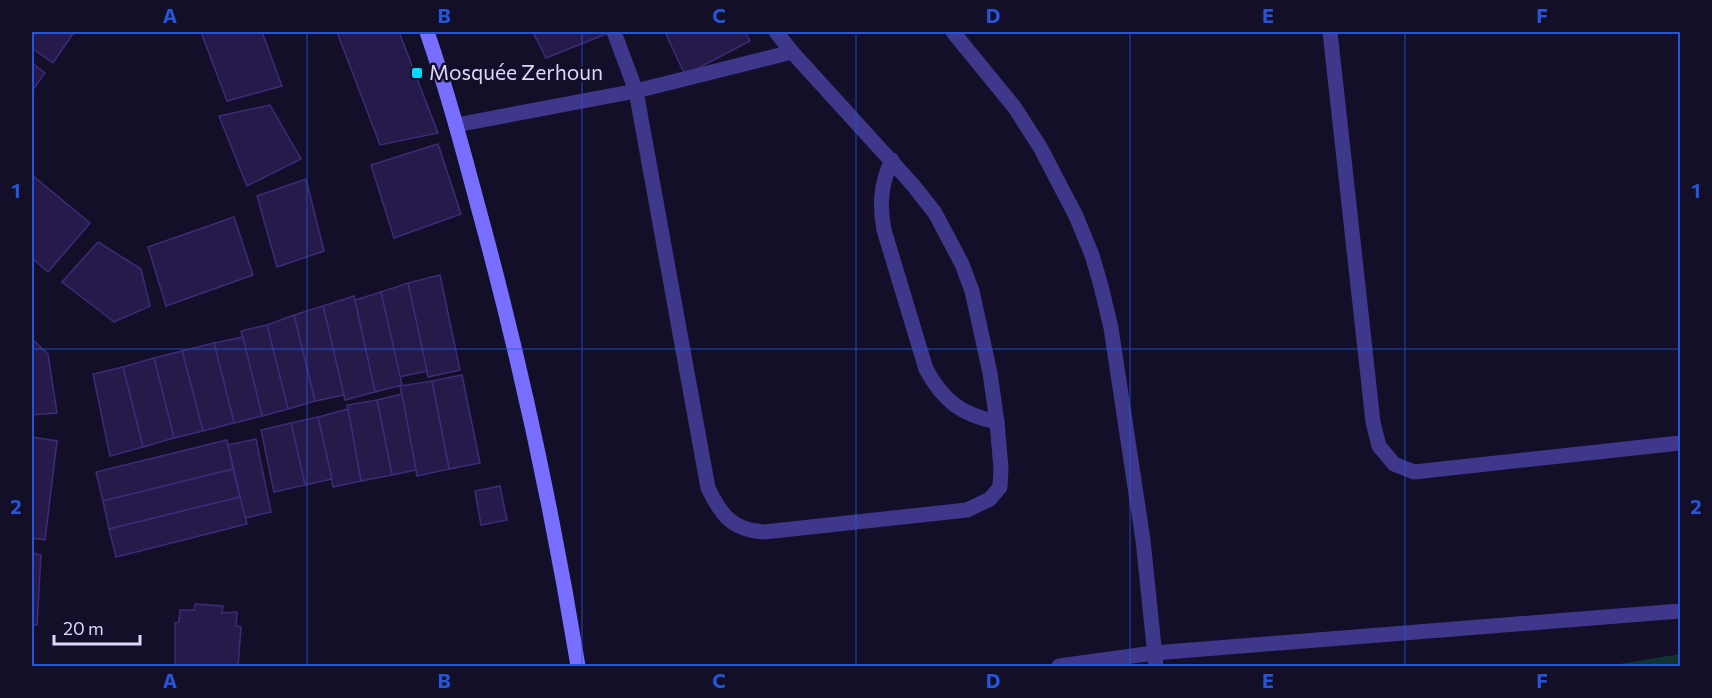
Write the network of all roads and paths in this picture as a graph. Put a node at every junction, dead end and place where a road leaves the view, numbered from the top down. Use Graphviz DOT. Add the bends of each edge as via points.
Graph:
graph roads {
  1 [pos="427,32"];
  2 [pos="614,32"];
  3 [pos="776,32"];
  4 [pos="953,32"];
  5 [pos="1330,32"];
  6 [pos="792,52"];
  7 [pos="636,90"];
  8 [pos="456,125"];
  9 [pos="892,160"];
  10 [pos="997,422"];
  11 [pos="1680,443"];
  12 [pos="1680,611"];
  13 [pos="1155,660"];
  14 [pos="578,666"];
  15 [pos="1059,666"];
  1 -- 8 [label="street"];
  2 -- 7 [label="street"];
  3 -- 6 [label="street"];
  4 -- 13 [label="street" via="1015,108 1040,147 1092,255 1111,328 1143,540"];
  5 -- 11 [label="street" via="1373,422 1379,446 1394,464 1414,472"];
  6 -- 7 [label="street"];
  6 -- 9 [label="street"];
  7 -- 8 [label="street"];
  7 -- 10 [label="street" via="708,488 720,512 738,527 764,532 967,510 990,499 1000,487"];
  8 -- 14 [label="street" via="533,428"];
  9 -- 10 [label="street" via="935,213 962,264 972,291"];
  9 -- 10 [label="street" via="882,187 881,216 926,369 934,385 956,407"];
  12 -- 13 [label="street"];
  13 -- 15 [label="street"];
}
